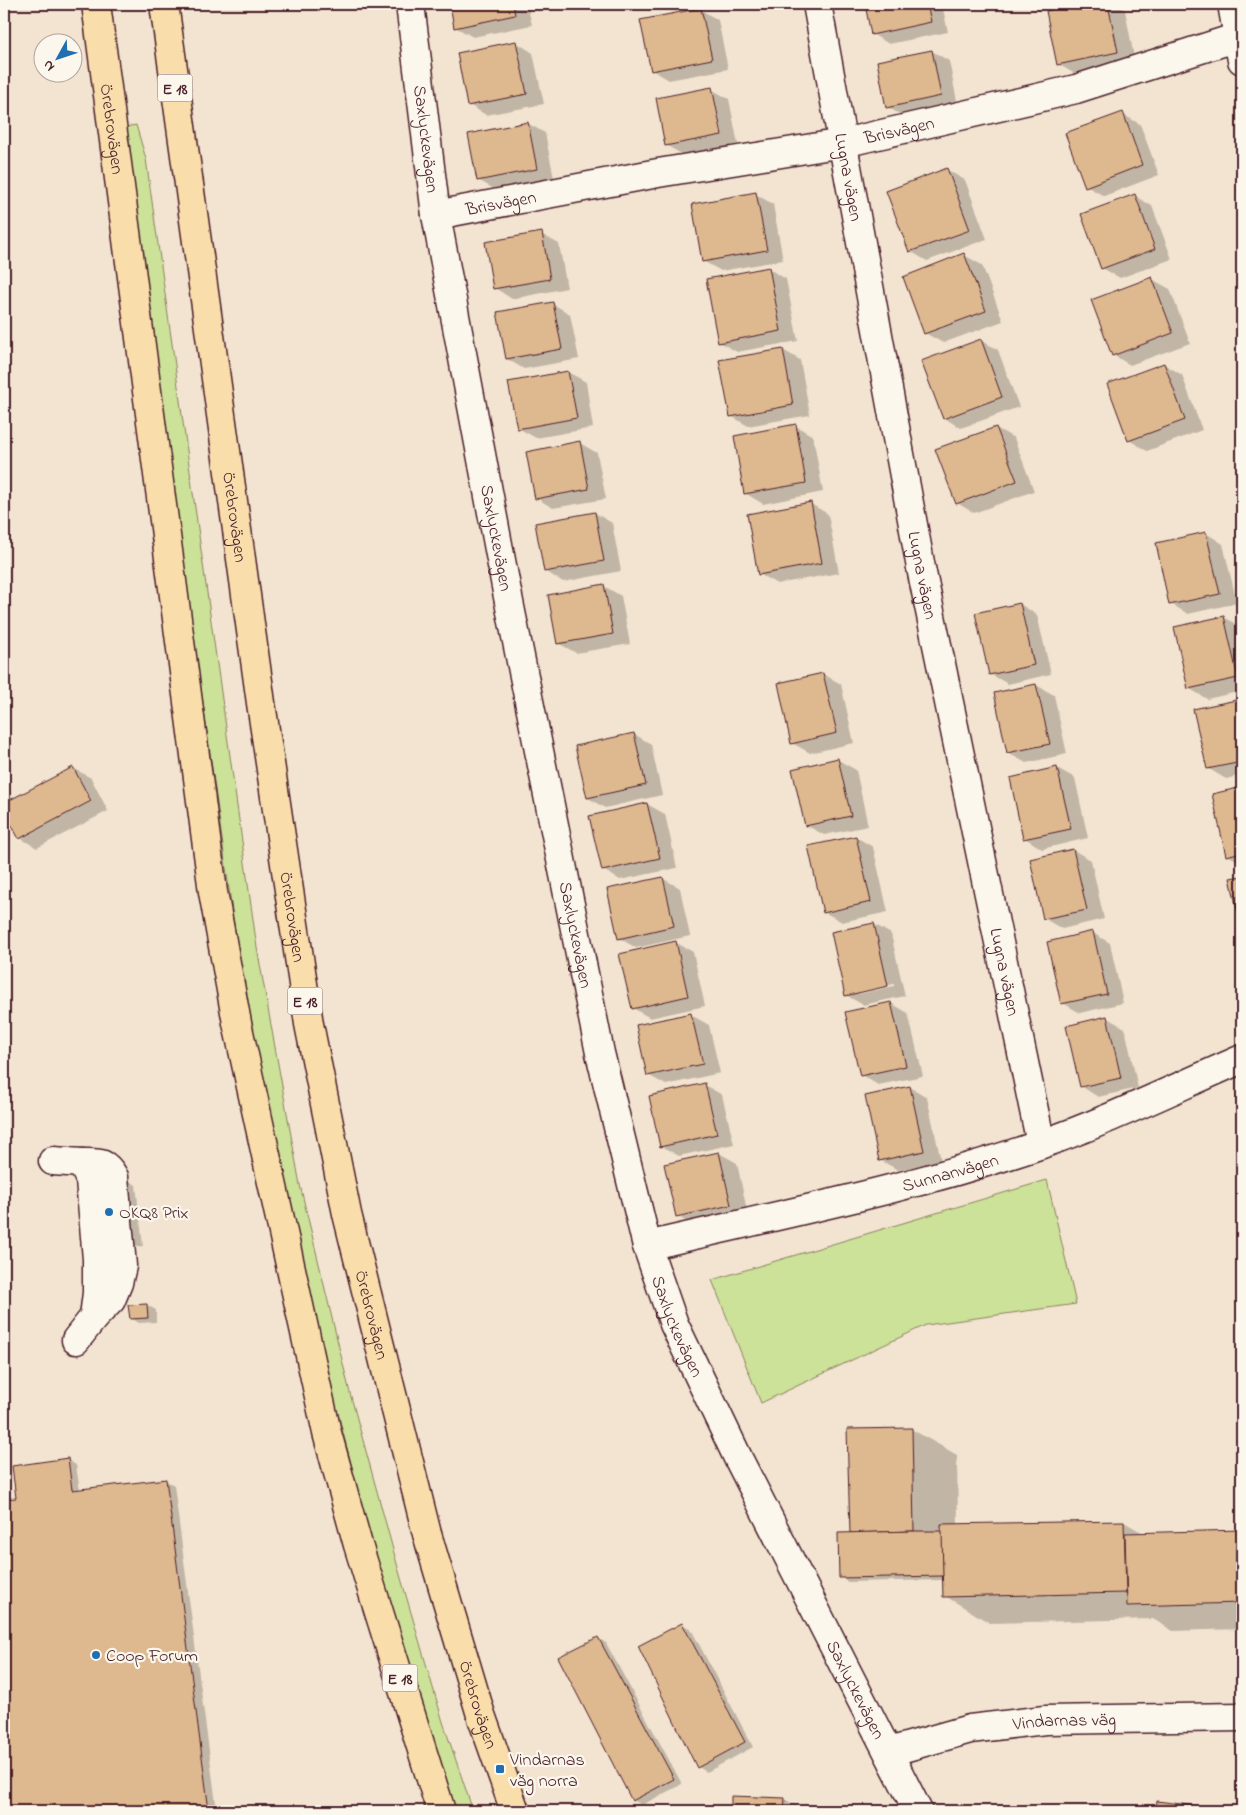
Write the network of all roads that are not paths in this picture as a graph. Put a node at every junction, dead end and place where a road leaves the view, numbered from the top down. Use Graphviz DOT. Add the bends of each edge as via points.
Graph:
graph roads {
  1 [pos="96,4"];
  2 [pos="164,4"];
  3 [pos="410,4"];
  4 [pos="817,4"];
  5 [pos="1232,4"];
  6 [pos="1240,48"];
  7 [pos="843,143"];
  8 [pos="436,215"];
  9 [pos="1242,1059"];
  10 [pos="1041,1144"];
  11 [pos="53,1161"];
  12 [pos="647,1246"];
  13 [pos="76,1340"];
  14 [pos="1242,1716"];
  15 [pos="889,1752"];
  16 [pos="441,1811"];
  17 [pos="515,1811"];
  18 [pos="918,1811"];
  1 -- 16 [label="highway, Örebrovägen / E 18" via="213,892 236,1023 327,1433 358,1545"];
  2 -- 17 [label="highway, Örebrovägen / E 18" via="309,1024 347,1214 426,1534 481,1715"];
  3 -- 8 [label="street, Saxlyckevägen"];
  4 -- 7 [label="street, Lugna vägen"];
  5 -- 6 [label="street"];
  6 -- 7 [label="street, Brisvägen"];
  7 -- 8 [label="street, Brisvägen" via="658,173"];
  7 -- 10 [label="street, Lugna vägen" via="921,568"];
  8 -- 12 [label="street, Saxlyckevägen" via="507,592 600,1053"];
  9 -- 10 [label="street, Sunnanvägen"];
  10 -- 12 [label="street, Sunnanvägen" via="902,1187"];
  11 -- 13 [label="street" via="101,1163 114,1177 122,1266 111,1300"];
  12 -- 15 [label="street, Saxlyckevägen" via="674,1324 739,1460"];
  14 -- 15 [label="street, Vindarnas väg" via="1045,1720 970,1729"];
  15 -- 18 [label="street, Saxlyckevägen"];
}
